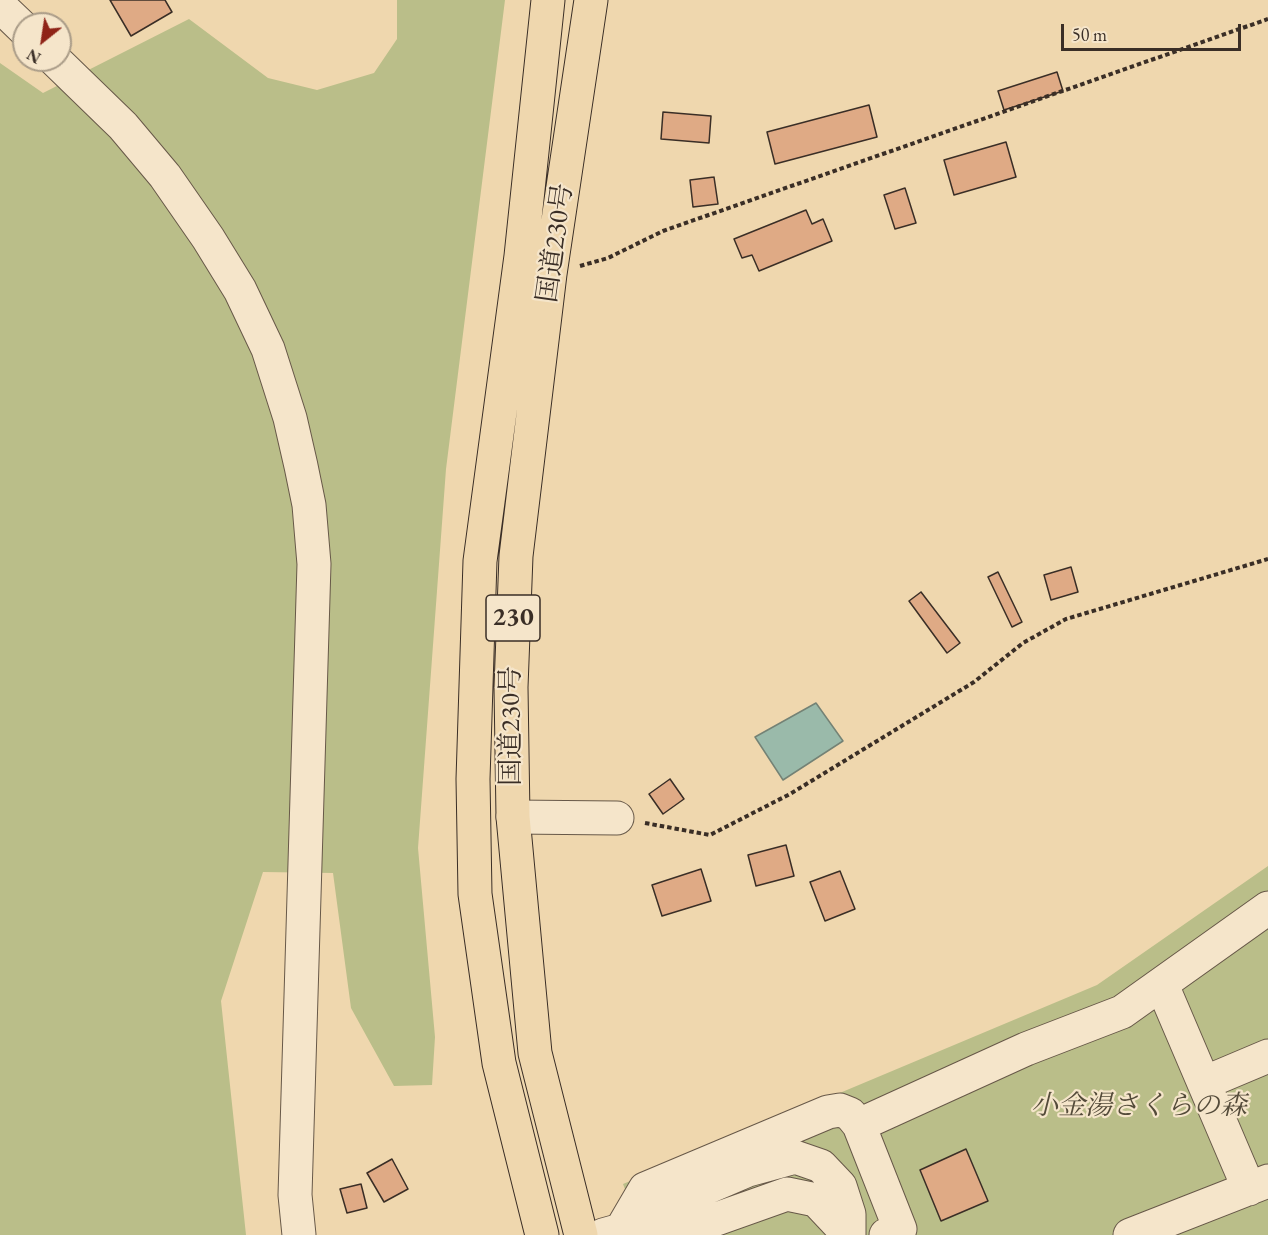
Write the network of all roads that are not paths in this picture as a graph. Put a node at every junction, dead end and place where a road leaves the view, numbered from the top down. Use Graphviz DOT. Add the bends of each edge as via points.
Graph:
graph roads {
  1 [pos="548,0"];
  2 [pos="591,0"];
  3 [pos="0,6"];
  4 [pos="12,18"];
  5 [pos="67,72"];
  6 [pos="513,817"];
  7 [pos="617,818"];
  8 [pos="1268,908"];
  9 [pos="1162,984"];
  10 [pos="1268,1056"];
  11 [pos="1204,1083"];
  12 [pos="859,1125"];
  13 [pos="1258,1185"];
  14 [pos="612,1233"];
  15 [pos="896,1233"];
  16 [pos="299,1235"];
  17 [pos="542,1235"];
  18 [pos="581,1235"];
  19 [pos="849,1235"];
  20 [pos="1130,1235"];
  1 -- 17 [label="highway, 国道230号 / 230" via="521,256 480,561 473,779 475,894 499,1063"];
  2 -- 6 [label="highway, 国道230号 / 230" via="550,274 516,556 511,687"];
  3 -- 4 [label="street"];
  5 -- 16 [label="street" via="123,126 165,176 240,290 268,349 290,418 305,486 314,564 295,1195"];
  6 -- 7 [label="street"];
  6 -- 18 [label="highway, 国道230号 / 230" via="535,1053"];
  8 -- 9 [label="street"];
  9 -- 11 [label="street"];
  9 -- 12 [label="street" via="1122,1012 1026,1049"];
  10 -- 11 [label="street"];
  11 -- 13 [label="street"];
  12 -- 14 [label="street" via="850,1114 840,1110 828,1112 645,1189"];
  12 -- 15 [label="street"];
  13 -- 20 [label="street"];
  14 -- 19 [label="street" via="748,1170 795,1157 821,1167 840,1186 849,1214"];
}
